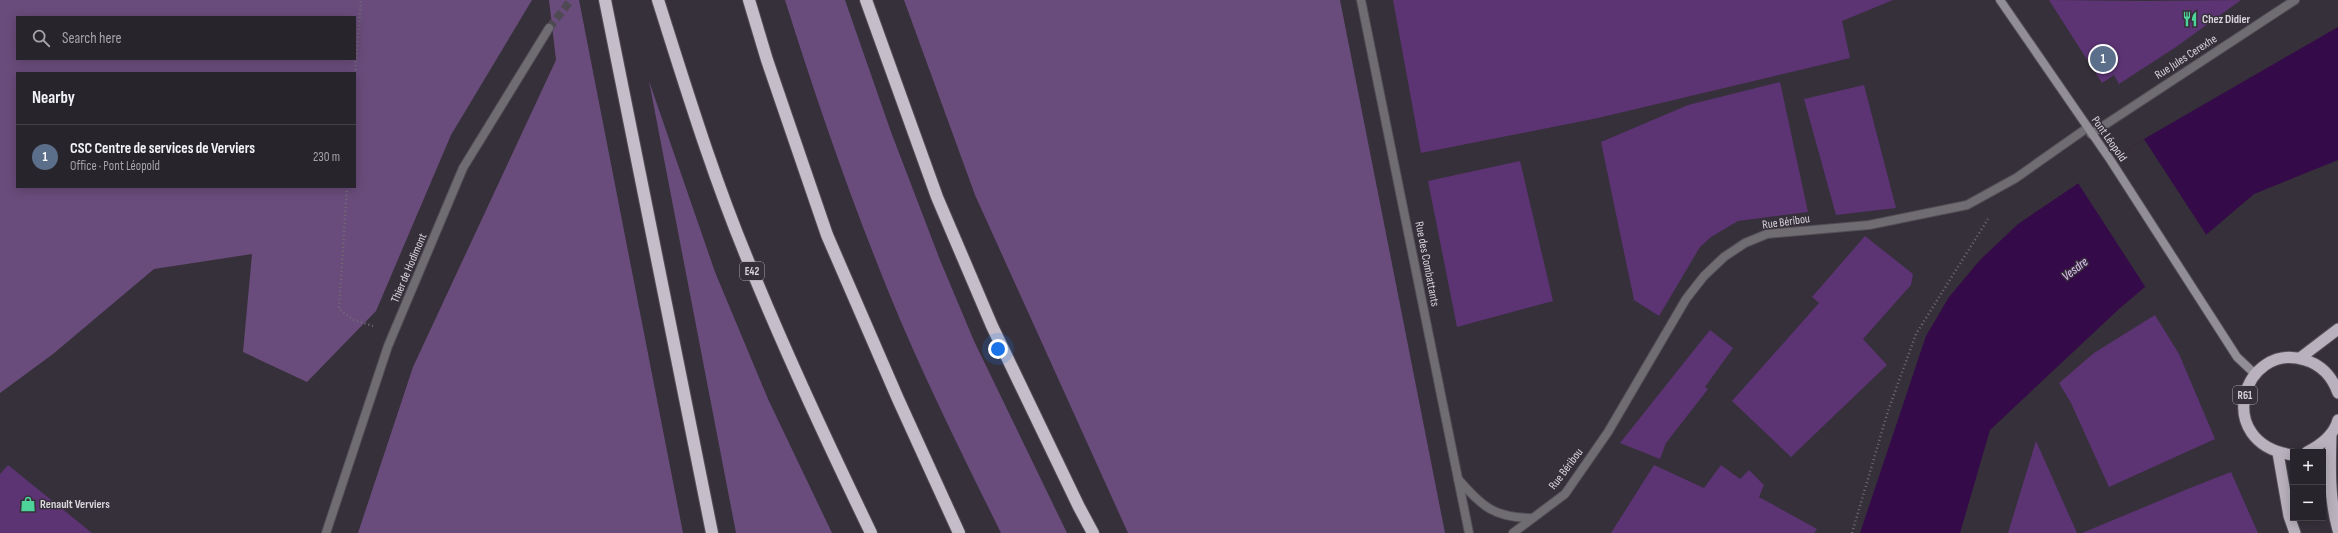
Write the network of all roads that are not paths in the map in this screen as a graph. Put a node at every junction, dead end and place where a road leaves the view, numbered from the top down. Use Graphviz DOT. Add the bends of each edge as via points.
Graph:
graph roads {
  1 [pos="605,0"];
  2 [pos="658,0"];
  3 [pos="749,0"];
  4 [pos="866,0"];
  5 [pos="1361,0"];
  6 [pos="2000,0"];
  7 [pos="2295,0"];
  8 [pos="549,28"];
  9 [pos="2089,131"];
  10 [pos="2338,328"];
  11 [pos="2300,358"];
  12 [pos="2255,374"];
  13 [pos="2338,393"];
  14 [pos="2338,420"];
  15 [pos="2331,434"];
  16 [pos="2313,449"];
  17 [pos="2278,453"];
  18 [pos="2290,455"];
  19 [pos="1457,479"];
  20 [pos="1533,518"];
  21 [pos="2338,530"];
  22 [pos="326,533"];
  23 [pos="712,533"];
  24 [pos="871,533"];
  25 [pos="959,533"];
  26 [pos="1093,533"];
  27 [pos="1468,533"];
  28 [pos="1513,533"];
  29 [pos="2295,533"];
  1 -- 23 [label="highway"];
  2 -- 24 [label="highway, E42" via="691,105 748,262 825,439"];
  3 -- 25 [label="highway" via="827,235"];
  4 -- 26 [label="highway" via="937,197 986,312"];
  5 -- 19 [label="street, Rue des Combattants"];
  6 -- 9 [label="main road, Pont Léopold"];
  7 -- 9 [label="street, Rue Jules Cerexhe"];
  8 -- 22 [label="street, Thier de Hodimont" via="463,168 388,346"];
  9 -- 12 [label="main road, Pont Léopold" via="2237,357"];
  9 -- 20 [label="street, Rue Béribou" via="2016,178 1967,205 1868,225 1767,234 1745,243 1724,257 1704,276 1686,299 1608,432 1565,494"];
  10 -- 11 [label="highway"];
  11 -- 12 [label="highway, R61" via="2284,358 2268,363"];
  11 -- 13 [label="highway, R61" via="2314,362 2326,371"];
  12 -- 17 [label="highway, R61" via="2247,387 2243,403 2245,420 2252,434 2264,446"];
  14 -- 15 [label="highway"];
  15 -- 16 [label="highway" via="2321,445"];
  15 -- 21 [label="highway" via="2332,504"];
  17 -- 18 [label="highway, R61"];
  17 -- 29 [label="highway" via="2289,516"];
  19 -- 20 [label="street" via="1479,502 1498,514 1511,518"];
  19 -- 27 [label="street, Rue des Combattants"];
  20 -- 28 [label="street, Rue Béribou"];
}
